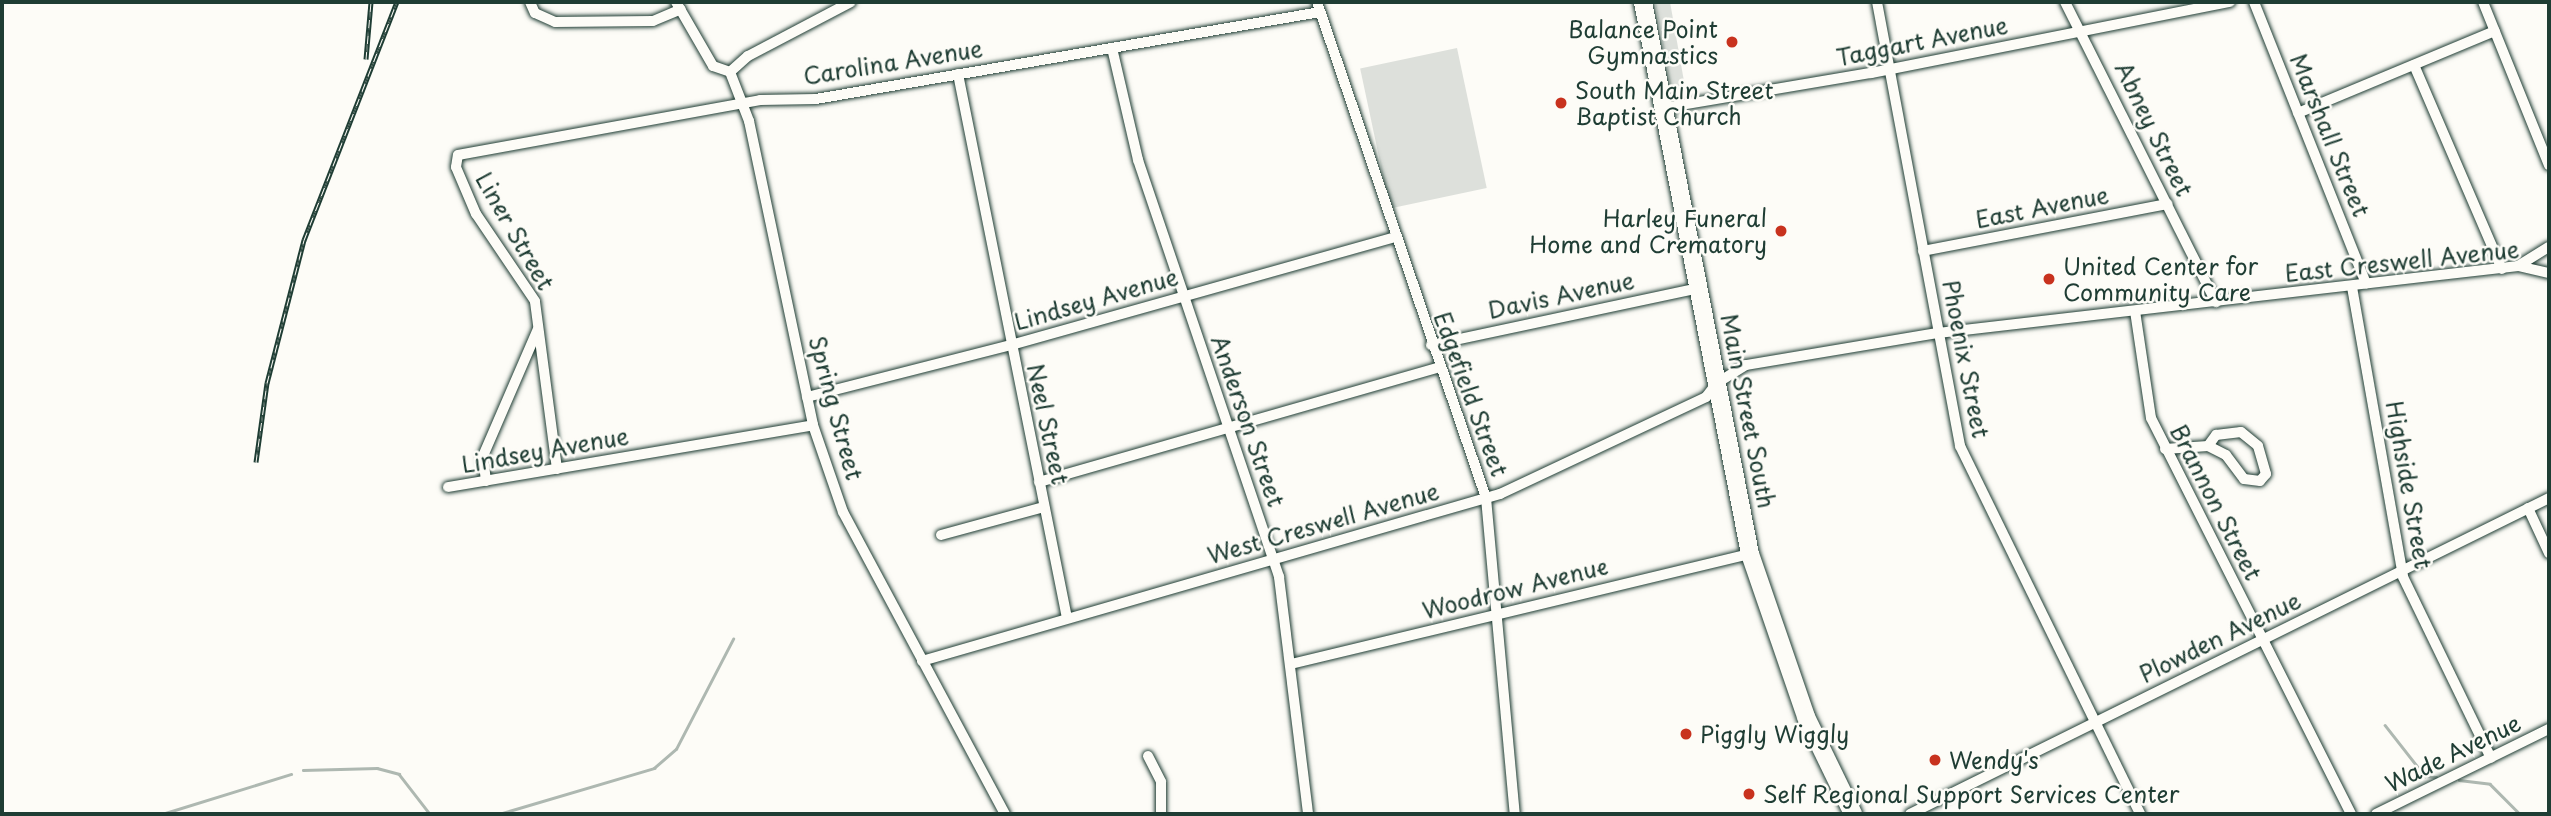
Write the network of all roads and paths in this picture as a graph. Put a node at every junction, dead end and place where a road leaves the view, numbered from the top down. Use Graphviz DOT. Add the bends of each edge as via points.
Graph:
graph roads {
  1 [pos="530,2"];
  2 [pos="851,2"];
  3 [pos="1643,2"];
  4 [pos="1877,2"];
  5 [pos="2065,2"];
  6 [pos="2230,2"];
  7 [pos="2254,2"];
  8 [pos="2483,2"];
  9 [pos="679,6"];
  10 [pos="1319,7"];
  11 [pos="2081,31"];
  12 [pos="2495,31"];
  13 [pos="1112,48"];
  14 [pos="2414,65"];
  15 [pos="1889,68"];
  16 [pos="730,72"];
  17 [pos="958,74"];
  18 [pos="743,104"];
  19 [pos="1663,108"];
  20 [pos="2298,113"];
  21 [pos="473,149"];
  22 [pos="2549,164"];
  23 [pos="2168,204"];
  24 [pos="1394,237"];
  25 [pos="2549,247"];
  26 [pos="1923,251"];
  27 [pos="2518,266"];
  28 [pos="2502,269"];
  29 [pos="2549,273"];
  30 [pos="2366,284"];
  31 [pos="2352,287"];
  32 [pos="1699,288"];
  33 [pos="1183,296"];
  34 [pos="2216,302"];
  35 [pos="2135,311"];
  36 [pos="538,329"];
  37 [pos="1938,333"];
  38 [pos="1011,345"];
  39 [pos="1431,345"];
  40 [pos="1439,367"];
  41 [pos="1717,383"];
  42 [pos="807,397"];
  43 [pos="813,425"];
  44 [pos="1227,427"];
  45 [pos="2208,446"];
  46 [pos="2165,449"];
  47 [pos="557,469"];
  48 [pos="486,481"];
  49 [pos="1039,482"];
  50 [pos="448,487"];
  51 [pos="1486,498"];
  52 [pos="2549,498"];
  53 [pos="1044,507"];
  54 [pos="2528,508"];
  55 [pos="941,535"];
  56 [pos="2549,553"];
  57 [pos="1751,554"];
  58 [pos="1273,559"];
  59 [pos="2402,570"];
  60 [pos="1497,614"];
  61 [pos="1067,618"];
  62 [pos="2263,639"];
  63 [pos="922,661"];
  64 [pos="1291,664"];
  65 [pos="2094,722"];
  66 [pos="2549,729"];
  67 [pos="1148,756"];
  68 [pos="2490,758"];
  69 [pos="1005,814"];
  70 [pos="1161,814"];
  71 [pos="1308,814"];
  72 [pos="1515,814"];
  73 [pos="1853,814"];
  74 [pos="1910,814"];
  75 [pos="2140,814"];
  76 [pos="2351,814"];
  77 [pos="2376,814"];
  1 -- 9 [label="street" via="535,13 555,22 653,21"];
  2 -- 16 [label="street" via="748,56"];
  3 -- 19 [label="main road, Main Street South"];
  4 -- 15 [label="street, Phoenix Street"];
  5 -- 11 [label="street, Abney Street"];
  6 -- 11 [label="street, Taggart Avenue"];
  7 -- 20 [label="street, Marshall Street"];
  8 -- 12 [label="street"];
  9 -- 16 [label="street, Spring Street" via="713,66"];
  10 -- 13 [label="street, Carolina Avenue"];
  10 -- 24 [label="street, Edgefield Street"];
  11 -- 15 [label="street, Taggart Avenue"];
  11 -- 23 [label="street, Abney Street"];
  12 -- 14 [label="street"];
  12 -- 22 [label="street"];
  13 -- 17 [label="street, Carolina Avenue"];
  13 -- 33 [label="street, Anderson Street" via="1139,160"];
  14 -- 20 [label="street"];
  14 -- 28 [label="street"];
  15 -- 19 [label="street, Taggart Avenue"];
  15 -- 26 [label="street, Phoenix Street"];
  16 -- 18 [label="street, Spring Street"];
  17 -- 18 [label="street, Carolina Avenue" via="816,99"];
  17 -- 38 [label="street, Neel Street"];
  18 -- 21 [label="street, Carolina Avenue"];
  18 -- 42 [label="street, Spring Street"];
  19 -- 32 [label="main road, Main Street South"];
  20 -- 30 [label="street, Marshall Street"];
  21 -- 36 [label="street, Liner Street" via="456,159 461,184 485,230 530,289"];
  23 -- 26 [label="street, East Avenue"];
  23 -- 34 [label="street, Abney Street"];
  24 -- 33 [label="street, Lindsey Avenue"];
  24 -- 39 [label="street, Edgefield Street"];
  25 -- 27 [label="street"];
  26 -- 37 [label="street, Phoenix Street"];
  27 -- 28 [label="street, East Creswell Avenue"];
  27 -- 29 [label="street, East Creswell Avenue"];
  28 -- 30 [label="street, East Creswell Avenue"];
  30 -- 31 [label="street, East Creswell Avenue"];
  31 -- 34 [label="street, East Creswell Avenue"];
  31 -- 59 [label="street, Highside Street"];
  32 -- 39 [label="street, Davis Avenue"];
  32 -- 41 [label="main road, Main Street South"];
  33 -- 38 [label="street, Lindsey Avenue"];
  33 -- 44 [label="street, Anderson Street"];
  34 -- 35 [label="street, East Creswell Avenue"];
  35 -- 37 [label="street, East Creswell Avenue"];
  35 -- 46 [label="street, Brannon Street" via="2145,398"];
  36 -- 47 [label="street, Liner Street"];
  36 -- 48 [label="street" via="483,456"];
  37 -- 41 [label="street, East Creswell Avenue" via="1746,365"];
  37 -- 65 [label="street, Phoenix Street" via="1965,461"];
  38 -- 42 [label="street, Lindsey Avenue"];
  38 -- 49 [label="street, Neel Street"];
  39 -- 40 [label="street, Edgefield Street"];
  40 -- 44 [label="street"];
  40 -- 51 [label="street, Edgefield Street"];
  41 -- 51 [label="street, West Creswell Avenue" via="1706,397"];
  41 -- 57 [label="main road, Main Street South"];
  42 -- 43 [label="street, Spring Street"];
  43 -- 47 [label="street, Lindsey Avenue"];
  43 -- 63 [label="street, Spring Street" via="853,534"];
  44 -- 49 [label="street"];
  44 -- 58 [label="street, Anderson Street"];
  45 -- 45 [label="street" via="2216,435 2241,432 2258,446 2266,474 2260,481 2244,479 2226,454"];
  45 -- 46 [label="street"];
  46 -- 62 [label="street, Brannon Street"];
  47 -- 48 [label="street, Lindsey Avenue"];
  48 -- 50 [label="street, Lindsey Avenue"];
  49 -- 53 [label="street, Neel Street"];
  51 -- 58 [label="street, West Creswell Avenue"];
  51 -- 60 [label="street, Edgefield Street"];
  52 -- 54 [label="street, Plowden Avenue"];
  53 -- 55 [label="street"];
  53 -- 61 [label="street, Neel Street"];
  54 -- 56 [label="street"];
  54 -- 59 [label="street, Plowden Avenue"];
  57 -- 60 [label="street, Woodrow Avenue"];
  57 -- 73 [label="main road, Main Street South" via="1806,717"];
  58 -- 61 [label="street, West Creswell Avenue"];
  58 -- 64 [label="street, Anderson Street"];
  59 -- 62 [label="street, Plowden Avenue"];
  59 -- 68 [label="street, Highside Street"];
  60 -- 64 [label="street, Woodrow Avenue"];
  60 -- 72 [label="street, Edgefield Street"];
  61 -- 63 [label="street, West Creswell Avenue"];
  62 -- 65 [label="street, Plowden Avenue"];
  62 -- 76 [label="street, Brannon Street"];
  63 -- 69 [label="street, Spring Street"];
  64 -- 71 [label="street, Anderson Street"];
  65 -- 74 [label="street, Plowden Avenue"];
  65 -- 75 [label="street, Phoenix Street"];
  66 -- 68 [label="street, Wade Avenue"];
  67 -- 70 [label="street" via="1161,782"];
  68 -- 77 [label="street, Wade Avenue"];
}
